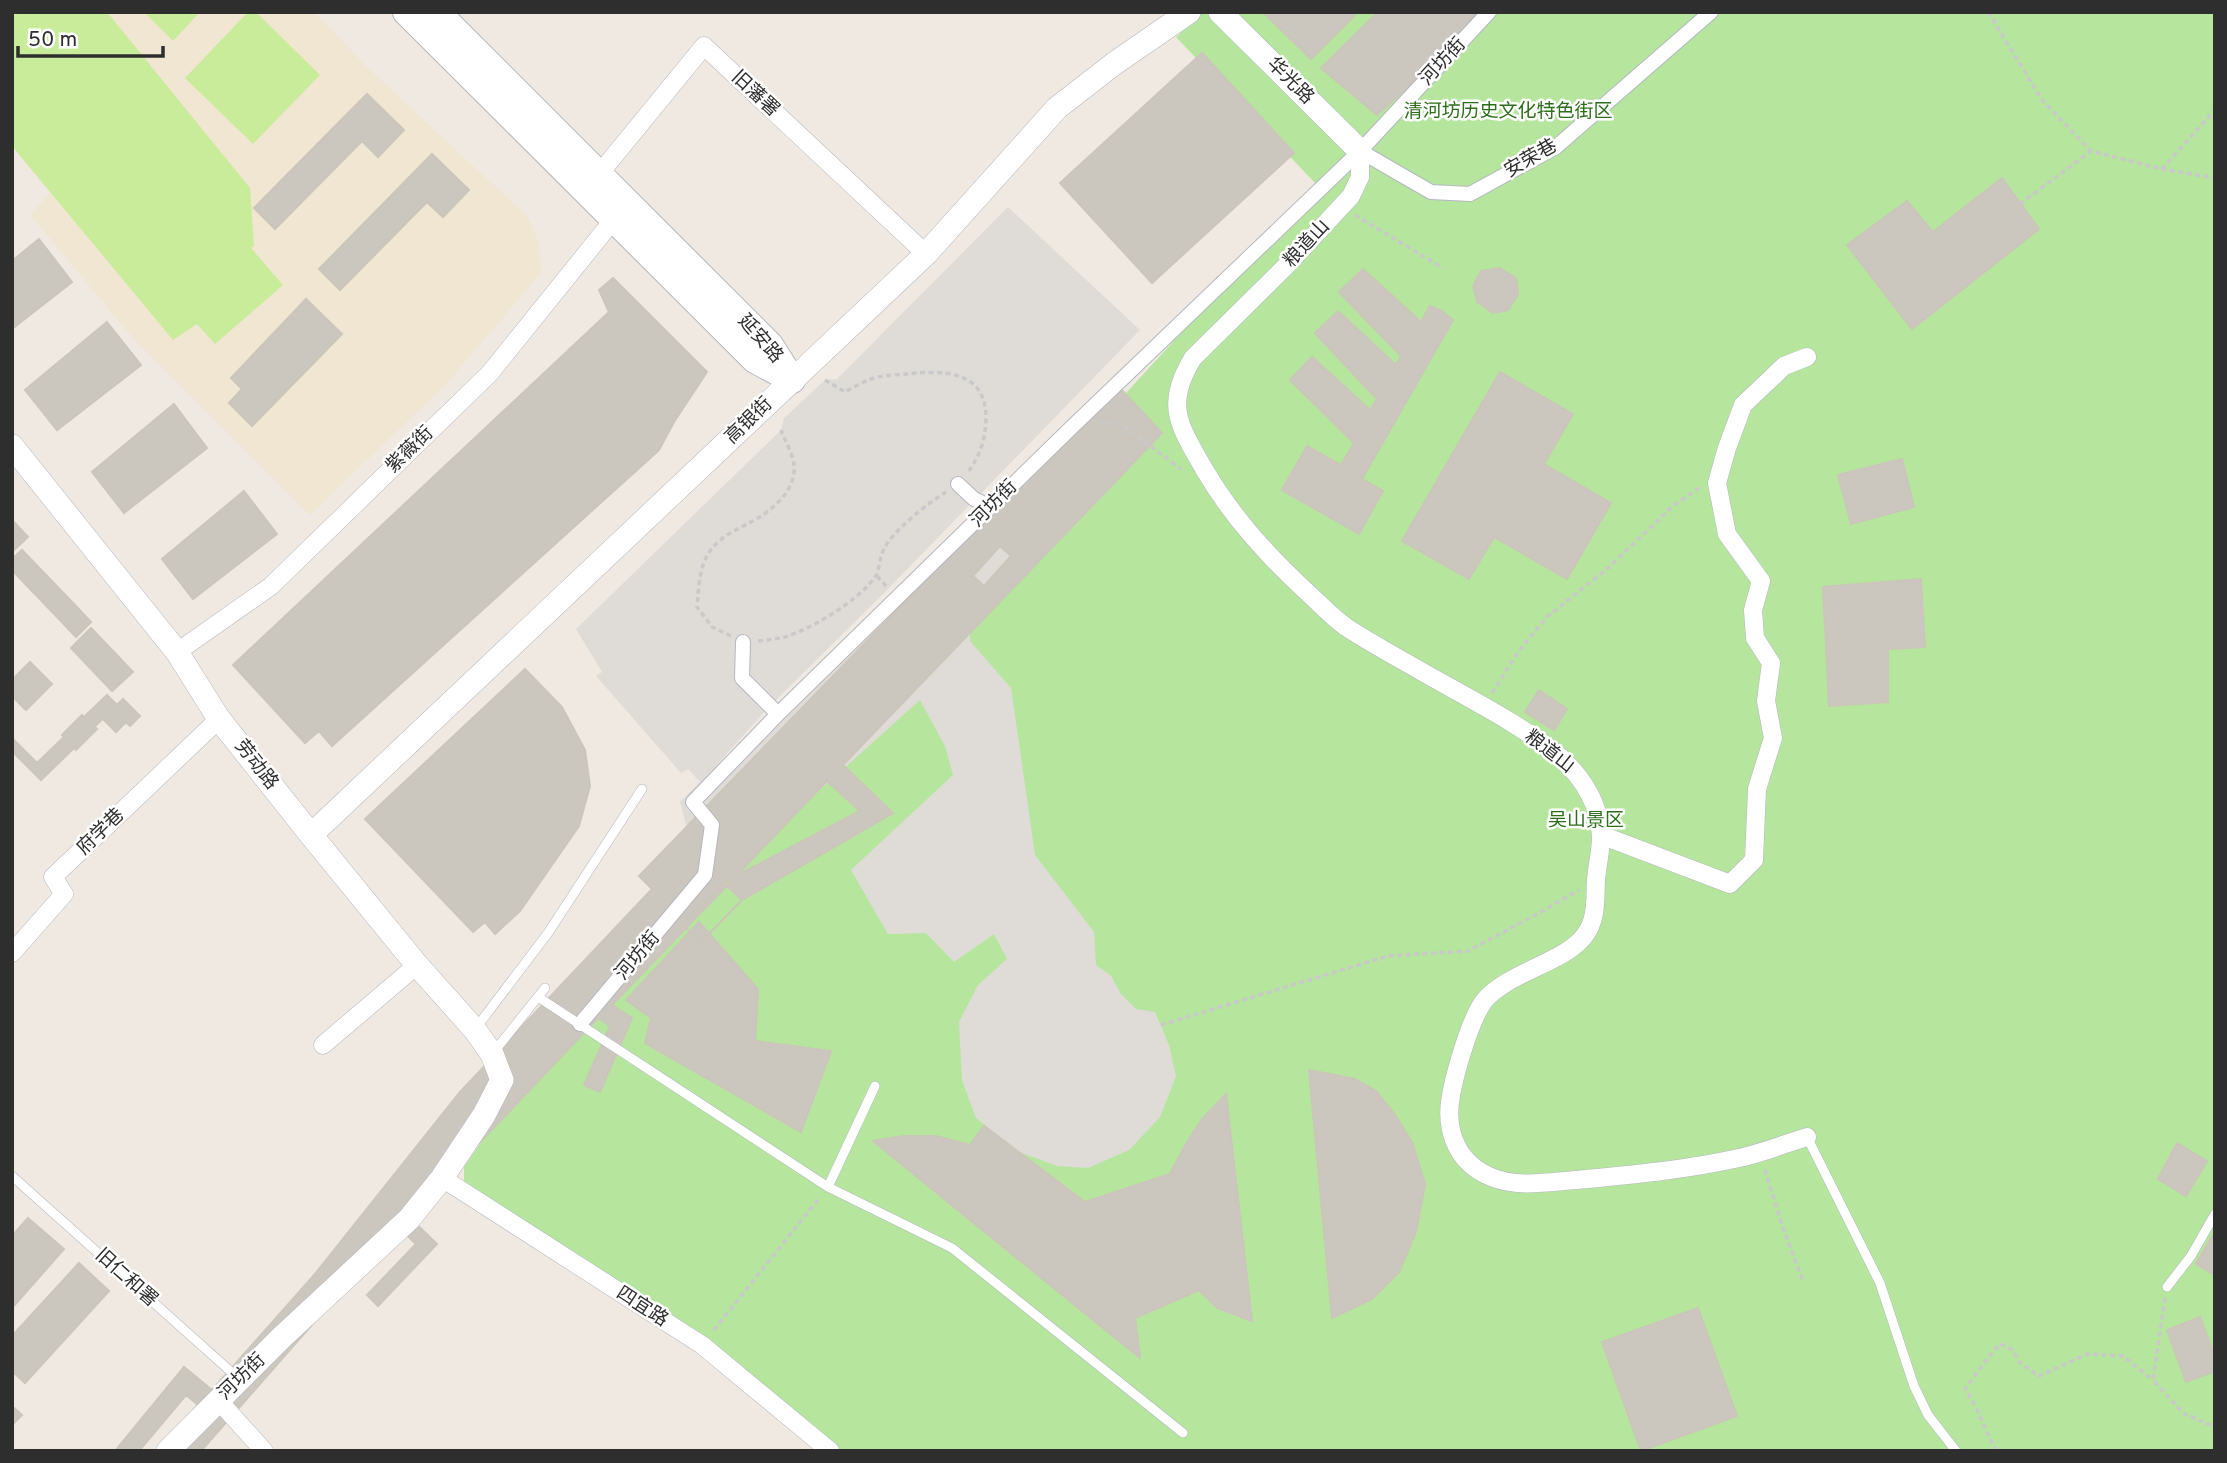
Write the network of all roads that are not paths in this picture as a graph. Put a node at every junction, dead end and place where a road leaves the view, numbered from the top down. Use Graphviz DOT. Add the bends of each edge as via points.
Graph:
graph roads {
  1 [pos="406,12"];
  2 [pos="437,12"];
  3 [pos="1189,12"];
  4 [pos="1220,12"];
  5 [pos="1489,12"];
  6 [pos="1711,12"];
  7 [pos="1360,151"];
  8 [pos="600,173"];
  9 [pos="614,219"];
  10 [pos="926,254"];
  11 [pos="1807,356"];
  12 [pos="792,380"];
  13 [pos="12,446"];
  14 [pos="958,484"];
  15 [pos="985,504"];
  16 [pos="743,642"];
  17 [pos="177,652"];
  18 [pos="778,714"];
  19 [pos="219,719"];
  20 [pos="642,789"];
  21 [pos="311,835"];
  22 [pos="1601,835"];
  23 [pos="12,953"];
  24 [pos="417,965"];
  25 [pos="580,1024"];
  26 [pos="475,1030"];
  27 [pos="323,1045"];
  28 [pos="492,1054"];
  29 [pos="502,1080"];
  30 [pos="875,1086"];
  31 [pos="1807,1137"];
  32 [pos="12,1176"];
  33 [pos="442,1178"];
  34 [pos="828,1187"];
  35 [pos="2215,1214"];
  36 [pos="2167,1287"];
  37 [pos="239,1379"];
  38 [pos="218,1400"];
  39 [pos="1183,1433"];
  40 [pos="824,1449"];
  41 [pos="168,1451"];
  42 [pos="264,1451"];
  43 [pos="1956,1451"];
  1 -- 9 [label="main road, 延安路"];
  2 -- 8 [label="main road, 延安路"];
  3 -- 10 [label="street, 高银街" via="1057,108"];
  4 -- 7 [label="street, 华光路"];
  5 -- 7 [label="street, 河坊街"];
  6 -- 7 [label="street, 安荣巷" via="1556,146 1470,194 1431,192"];
  7 -- 18 [label="street, 河坊街"];
  7 -- 22 [label="street, 粮道山" via="1360,177 1351,196 1193,358 1182,375 1176,394 1185,436 1217,491 1271,559 1343,625 1546,747 1578,775 1593,799"];
  8 -- 10 [label="street, 旧藩署" via="704,46"];
  8 -- 12 [label="main road, 延安路" via="770,345"];
  9 -- 12 [label="main road, 延安路" via="755,360"];
  9 -- 17 [label="street, 紫薇街" via="490,373 271,586"];
  10 -- 12 [label="street, 高银街"];
  11 -- 22 [label="street" via="1784,366 1743,405 1717,483 1727,534 1761,582 1753,610 1755,638 1771,663 1766,701 1773,738 1757,789 1754,860 1730,884"];
  12 -- 21 [label="street, 高银街"];
  13 -- 17 [label="street, 劳动路"];
  14 -- 15 [label="street"];
  16 -- 18 [label="street" via="742,678"];
  17 -- 19 [label="street, 劳动路"];
  18 -- 25 [label="street, 河坊街" via="692,802 712,825 705,875"];
  19 -- 21 [label="street, 劳动路"];
  19 -- 23 [label="street, 府学巷" via="53,877 64,894"];
  20 -- 26 [label="lane" via="548,933"];
  21 -- 24 [label="street, 劳动路"];
  22 -- 31 [label="street, 粮道山" via="1595,911 1585,935 1506,983 1484,1002 1470,1031 1452,1091 1448,1120 1454,1144 1489,1176 1514,1183 1640,1174 1742,1158"];
  24 -- 26 [label="street, 劳动路"];
  24 -- 27 [label="street"];
  25 -- 28 [label="lane" via="541,993"];
  25 -- 34 [label="lane"];
  26 -- 28 [label="street, 劳动路"];
  28 -- 29 [label="street, 劳动路"];
  29 -- 33 [label="street, 河坊街"];
  30 -- 34 [label="lane"];
  31 -- 43 [label="lane" via="1880,1283 1914,1386 1928,1415"];
  32 -- 37 [label="lane, 旧仁和署"];
  33 -- 37 [label="street, 河坊街" via="409,1219"];
  33 -- 40 [label="street, 四宜路" via="702,1345"];
  34 -- 39 [label="lane" via="952,1248"];
  35 -- 36 [label="lane"];
  37 -- 38 [label="street, 河坊街"];
  38 -- 41 [label="street, 河坊街"];
  38 -- 42 [label="street"];
}
